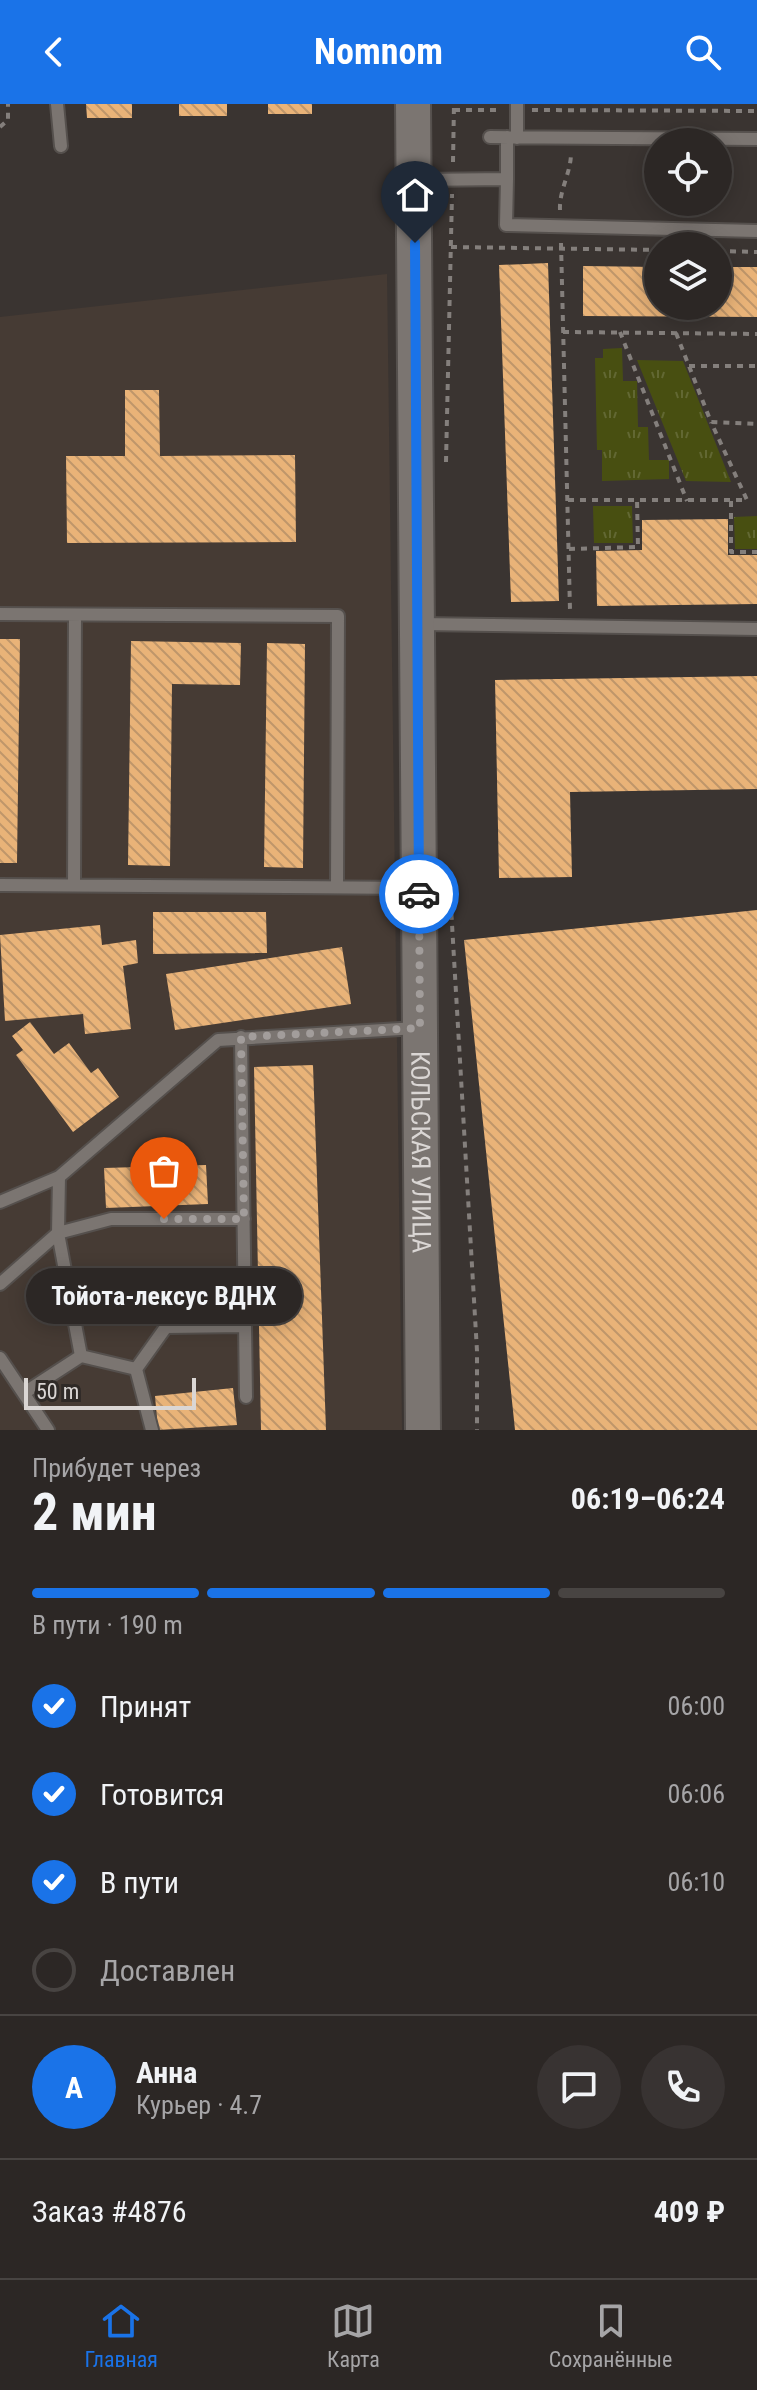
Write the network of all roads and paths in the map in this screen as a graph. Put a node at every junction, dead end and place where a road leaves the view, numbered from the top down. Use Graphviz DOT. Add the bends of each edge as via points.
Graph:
graph roads {
  1 [pos="8,104"];
  2 [pos="57,104"];
  3 [pos="413,104"];
  4 [pos="454,107"];
  5 [pos="517,107"];
  6 [pos="571,110"];
  7 [pos="757,111"];
  8 [pos="0,127"];
  9 [pos="490,137"];
  10 [pos="512,138"];
  11 [pos="571,138"];
  12 [pos="757,139"];
  13 [pos="61,146"];
  14 [pos="507,179"];
  15 [pos="414,180"];
  16 [pos="452,180"];
  17 [pos="561,227"];
  18 [pos="757,231"];
  19 [pos="451,247"];
  20 [pos="561,248"];
  21 [pos="644,250"];
  22 [pos="732,251"];
  23 [pos="757,252"];
  24 [pos="563,332"];
  25 [pos="620,332"];
  26 [pos="676,333"];
  27 [pos="757,334"];
  28 [pos="689,366"];
  29 [pos="757,366"];
  30 [pos="711,422"];
  31 [pos="757,424"];
  32 [pos="446,471"];
  33 [pos="568,500"];
  34 [pos="637,500"];
  35 [pos="687,501"];
  36 [pos="731,501"];
  37 [pos="569,549"];
  38 [pos="757,552"];
  39 [pos="0,614"];
  40 [pos="75,615"];
  41 [pos="417,624"];
  42 [pos="571,627"];
  43 [pos="757,629"];
  44 [pos="0,885"];
  45 [pos="74,885"];
  46 [pos="434,886"];
  47 [pos="337,887"];
  48 [pos="420,1028"];
  49 [pos="241,1037"];
  50 [pos="59,1177"];
  51 [pos="0,1202"];
  52 [pos="244,1219"];
  53 [pos="58,1233"];
  54 [pos="0,1284"];
  55 [pos="245,1326"];
  56 [pos="81,1356"];
  57 [pos="0,1358"];
  58 [pos="136,1369"];
  59 [pos="24,1393"];
  60 [pos="246,1397"];
  61 [pos="48,1430"];
  62 [pos="152,1430"];
  63 [pos="423,1430"];
  64 [pos="477,1430"];
  1 -- 8 [label="path" via="8,120"];
  2 -- 13 [label="lane"];
  3 -- 15 [label="main road, КОЛЬСКАЯ УЛИЦА"];
  4 -- 5 [label="path"];
  4 -- 16 [label="path"];
  5 -- 6 [label="path"];
  5 -- 10 [label="lane"];
  6 -- 7 [label="path"];
  6 -- 11 [label="path"];
  9 -- 10 [label="lane"];
  10 -- 11 [label="lane"];
  10 -- 14 [label="lane"];
  11 -- 12 [label="lane"];
  11 -- 17 [label="path" via="571,164 560,196"];
  14 -- 16 [label="lane"];
  14 -- 17 [label="lane" via="506,225"];
  15 -- 16 [label="lane"];
  15 -- 41 [label="main road, КОЛЬСКАЯ УЛИЦА"];
  16 -- 19 [label="path"];
  17 -- 18 [label="lane"];
  17 -- 20 [label="path"];
  19 -- 20 [label="path"];
  19 -- 32 [label="path"];
  20 -- 21 [label="path"];
  20 -- 24 [label="path"];
  22 -- 23 [label="path"];
  24 -- 25 [label="path"];
  24 -- 33 [label="path"];
  25 -- 26 [label="path"];
  25 -- 35 [label="path"];
  26 -- 27 [label="path"];
  26 -- 28 [label="path"];
  28 -- 29 [label="path"];
  28 -- 30 [label="path"];
  30 -- 31 [label="path"];
  30 -- 36 [label="path" via="747,500"];
  33 -- 34 [label="path"];
  33 -- 37 [label="path"];
  34 -- 35 [label="path"];
  34 -- 37 [label="path" via="638,547"];
  35 -- 36 [label="path"];
  36 -- 38 [label="path" via="731,552"];
  37 -- 42 [label="path"];
  39 -- 40 [label="lane"];
  40 -- 45 [label="lane"];
  40 -- 47 [label="lane" via="338,616"];
  41 -- 42 [label="lane"];
  41 -- 46 [label="main road, КОЛЬСКАЯ УЛИЦА"];
  42 -- 43 [label="lane"];
  44 -- 45 [label="lane"];
  45 -- 47 [label="lane"];
  46 -- 47 [label="lane"];
  46 -- 48 [label="main road, КОЛЬСКАЯ УЛИЦА"];
  46 -- 64 [label="path" via="477,1351"];
  48 -- 49 [label="lane"];
  48 -- 63 [label="main road, КОЛЬСКАЯ УЛИЦА"];
  49 -- 50 [label="lane" via="218,1040"];
  49 -- 52 [label="lane"];
  50 -- 51 [label="lane"];
  50 -- 53 [label="lane"];
  52 -- 53 [label="lane" via="111,1219"];
  52 -- 55 [label="lane"];
  53 -- 54 [label="lane"];
  53 -- 56 [label="lane"];
  55 -- 58 [label="lane" via="166,1327"];
  55 -- 60 [label="lane"];
  56 -- 58 [label="lane"];
  56 -- 59 [label="lane"];
  57 -- 59 [label="lane"];
  58 -- 62 [label="lane"];
  59 -- 61 [label="lane"];
}
